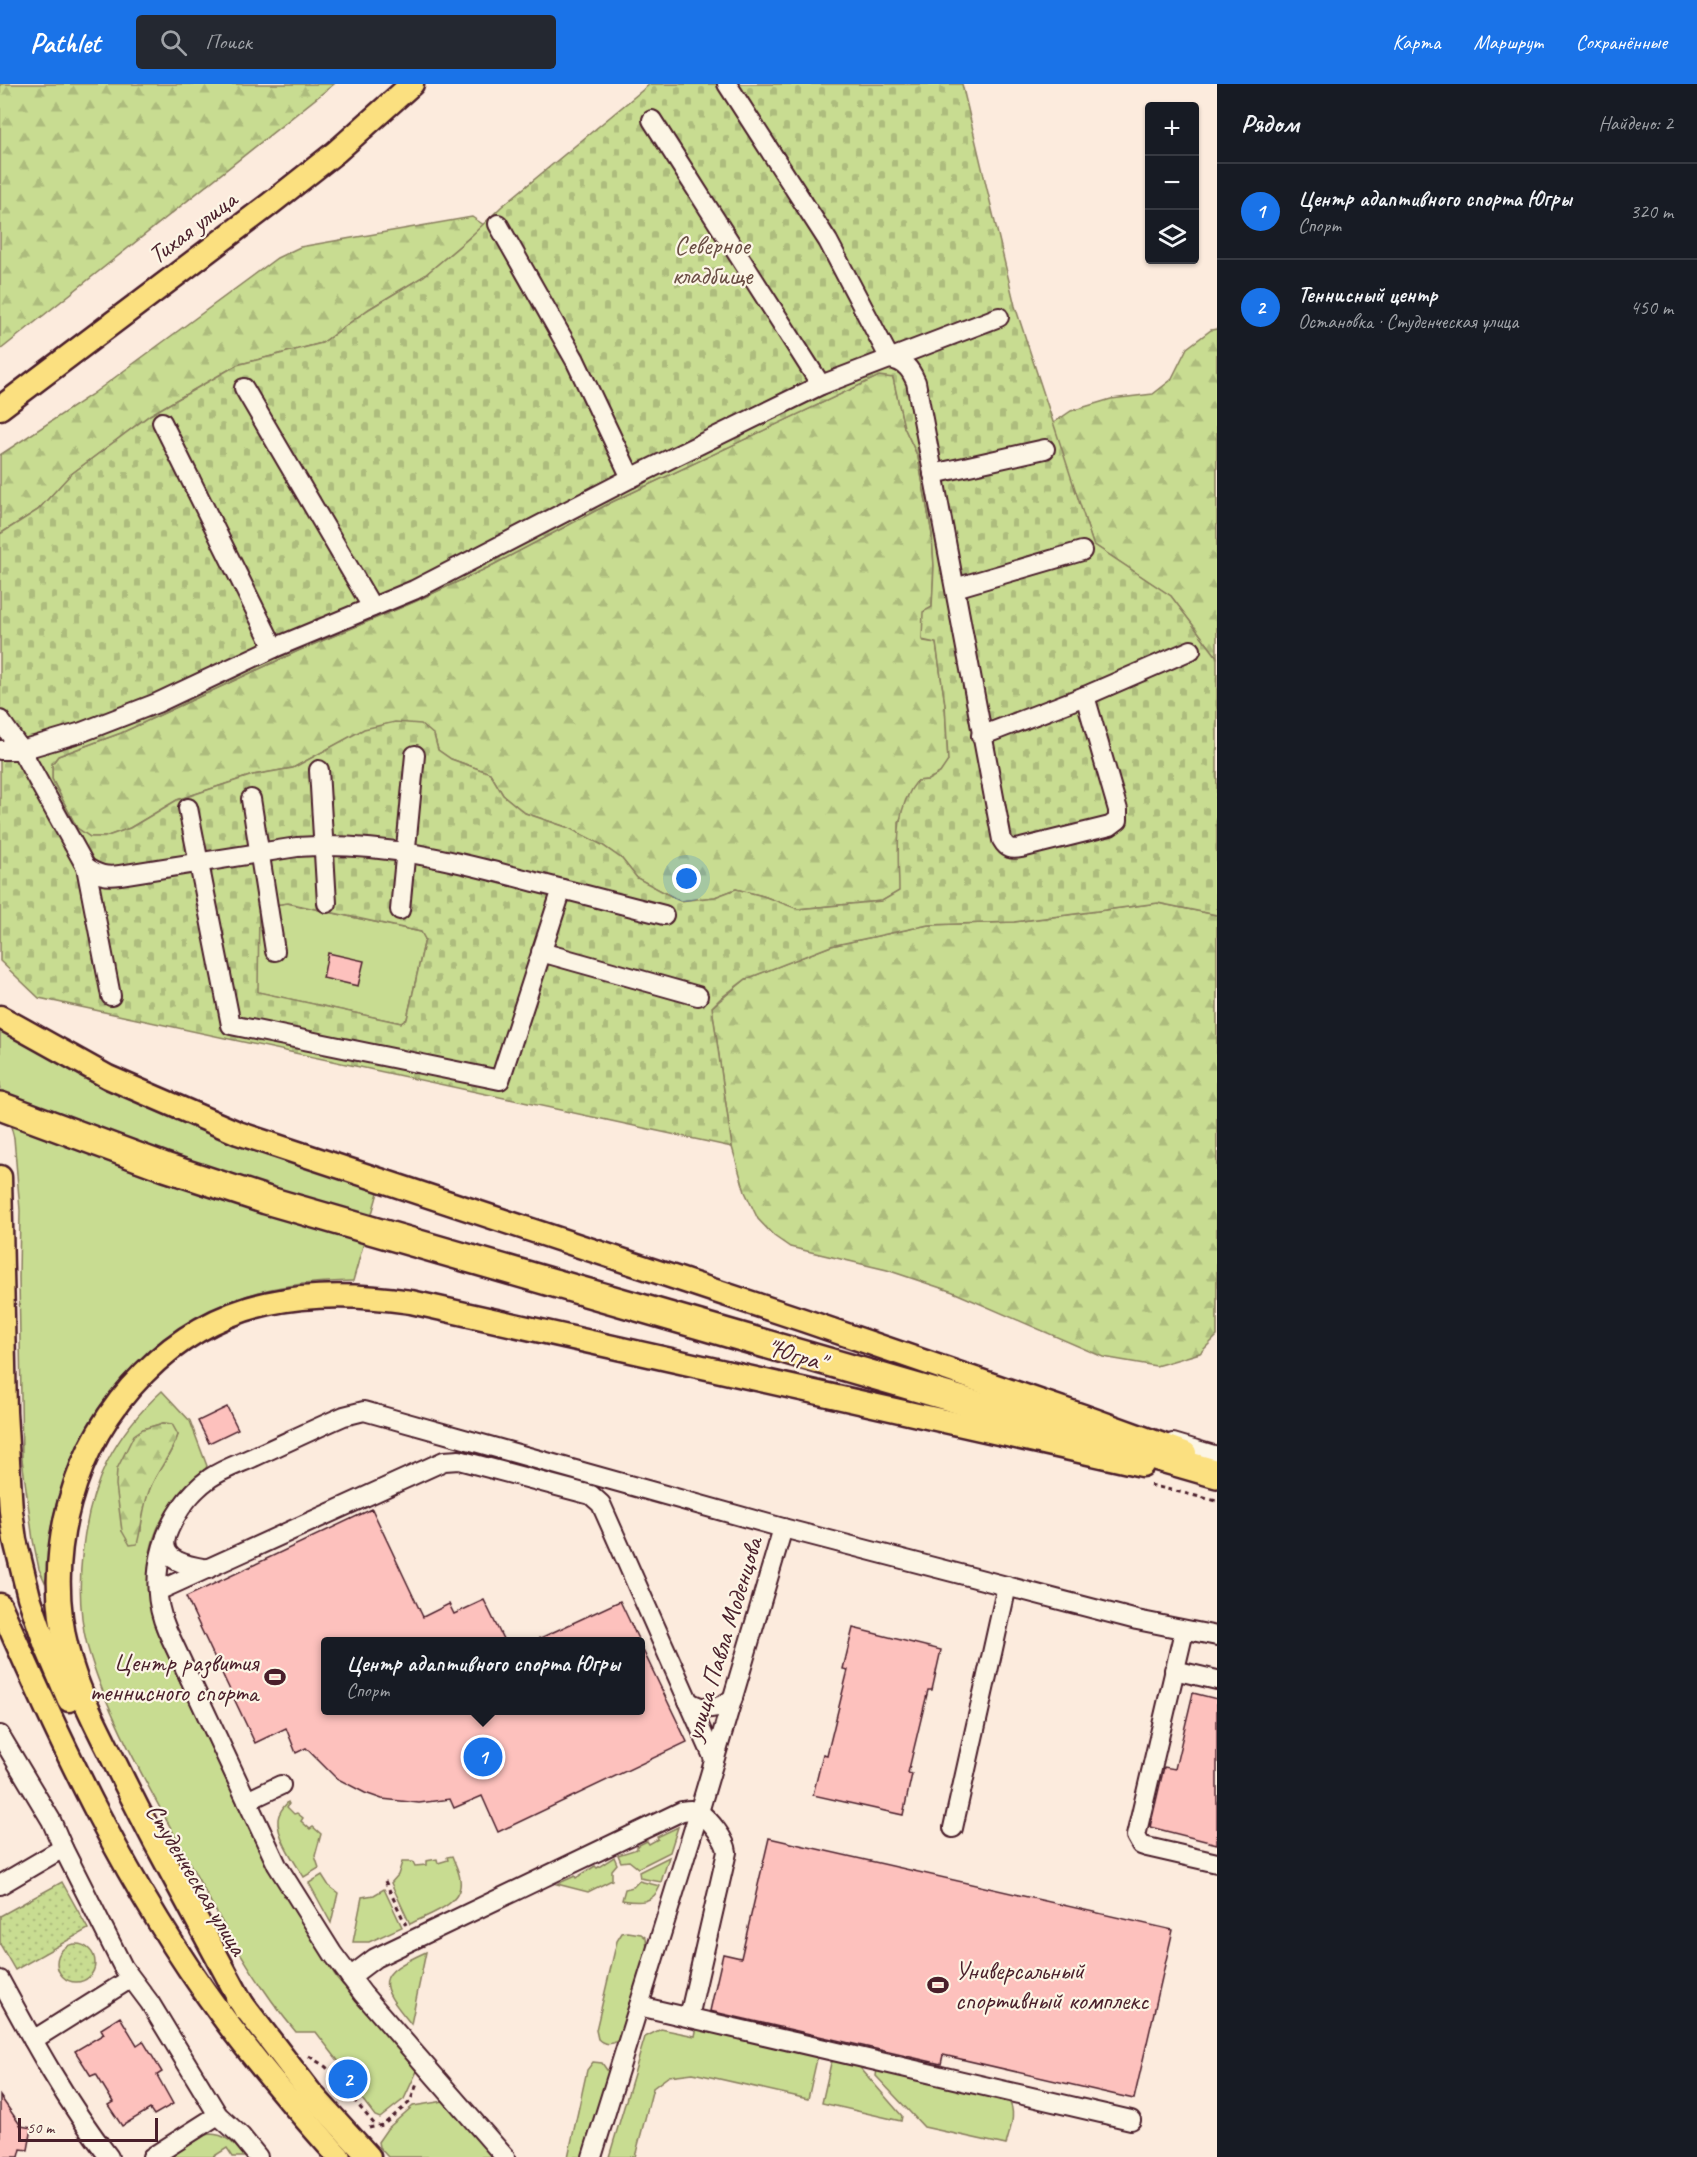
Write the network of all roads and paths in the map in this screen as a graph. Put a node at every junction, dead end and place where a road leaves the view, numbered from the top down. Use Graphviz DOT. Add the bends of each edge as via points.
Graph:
graph roads {
  1 [pos="412,84"];
  2 [pos="727,84"];
  3 [pos="652,120"];
  4 [pos="498,224"];
  5 [pos="999,317"];
  6 [pos="890,358"];
  7 [pos="822,385"];
  8 [pos="244,388"];
  9 [pos="0,408"];
  10 [pos="162,422"];
  11 [pos="1046,449"];
  12 [pos="933,474"];
  13 [pos="631,478"];
  14 [pos="1082,551"];
  15 [pos="956,588"];
  16 [pos="372,607"];
  17 [pos="274,648"];
  18 [pos="1191,650"];
  19 [pos="1085,696"];
  20 [pos="0,720"];
  21 [pos="981,736"];
  22 [pos="0,750"];
  23 [pos="21,750"];
  24 [pos="415,756"];
  25 [pos="319,770"];
  26 [pos="251,799"];
  27 [pos="188,808"];
  28 [pos="324,845"];
  29 [pos="261,851"];
  30 [pos="405,851"];
  31 [pos="197,863"];
  32 [pos="86,867"];
  33 [pos="562,889"];
  34 [pos="327,903"];
  35 [pos="400,910"];
  36 [pos="664,915"];
  37 [pos="275,951"];
  38 [pos="541,952"];
  39 [pos="111,996"];
  40 [pos="698,996"];
  41 [pos="0,1017"];
  42 [pos="0,1106"];
  43 [pos="0,1178"];
  44 [pos="1083,1416"];
  45 [pos="1217,1456"];
  46 [pos="1217,1465"];
  47 [pos="1217,1474"];
  48 [pos="1217,1482"];
  49 [pos="1149,1485"];
  50 [pos="1217,1501"];
  51 [pos="783,1528"];
  52 [pos="168,1529"];
  53 [pos="208,1569"];
  54 [pos="1007,1586"];
  55 [pos="158,1591"];
  56 [pos="0,1607"];
  57 [pos="1184,1631"];
  58 [pos="1217,1636"];
  59 [pos="1174,1670"];
  60 [pos="1217,1680"];
  61 [pos="733,1698"];
  62 [pos="688,1701"];
  63 [pos="0,1734"];
  64 [pos="714,1759"];
  65 [pos="281,1785"];
  66 [pos="247,1801"];
  67 [pos="699,1812"];
  68 [pos="953,1828"];
  69 [pos="63,1848"];
  70 [pos="1217,1863"];
  71 [pos="385,1881"];
  72 [pos="0,1885"];
  73 [pos="413,1940"];
  74 [pos="350,1977"];
  75 [pos="130,1979"];
  76 [pos="0,1980"];
  77 [pos="639,2006"];
  78 [pos="245,2009"];
  79 [pos="689,2017"];
  80 [pos="33,2040"];
  81 [pos="428,2069"];
  82 [pos="218,2115"];
  83 [pos="1131,2120"];
  84 [pos="370,2127"];
  85 [pos="109,2157"];
  86 [pos="152,2157"];
  87 [pos="258,2157"];
  88 [pos="339,2157"];
  89 [pos="369,2157"];
  90 [pos="506,2157"];
  91 [pos="592,2157"];
  1 -- 9 [label="main road, Тихая улица" via="289,189"];
  2 -- 6 [label="street" via="828,241"];
  3 -- 7 [label="street"];
  4 -- 13 [label="street" via="575,360"];
  5 -- 6 [label="street"];
  6 -- 7 [label="street"];
  6 -- 12 [label="street" via="903,362 916,382"];
  7 -- 13 [label="street"];
  8 -- 16 [label="street"];
  10 -- 17 [label="street"];
  11 -- 12 [label="street"];
  12 -- 15 [label="street"];
  13 -- 16 [label="street" via="414,590"];
  14 -- 15 [label="street"];
  15 -- 21 [label="street"];
  16 -- 17 [label="street"];
  17 -- 23 [label="street" via="157,703"];
  18 -- 19 [label="street"];
  19 -- 21 [label="street"];
  19 -- 21 [label="street" via="1118,810 1118,820 1110,826 1021,848 1006,846"];
  20 -- 23 [label="street"];
  22 -- 23 [label="street"];
  23 -- 32 [label="street"];
  24 -- 30 [label="street"];
  25 -- 28 [label="street"];
  26 -- 29 [label="street"];
  27 -- 31 [label="street"];
  28 -- 29 [label="street"];
  28 -- 30 [label="street"];
  28 -- 34 [label="street"];
  29 -- 31 [label="street"];
  29 -- 37 [label="street"];
  30 -- 33 [label="street" via="451,859"];
  30 -- 35 [label="street"];
  31 -- 32 [label="street" via="107,877"];
  31 -- 38 [label="street" via="231,1024 500,1080"];
  32 -- 39 [label="street"];
  33 -- 36 [label="street"];
  33 -- 38 [label="street"];
  38 -- 40 [label="street"];
  41 -- 44 [label="main road" via="108,1077 238,1132"];
  42 -- 47 [label="highway, \"Югра\"" via="165,1167 374,1233"];
  43 -- 78 [label="main road, Студенческая улица" via="8,1481 15,1540 29,1598 67,1696 108,1784 180,1911"];
  44 -- 45 [label="street"];
  44 -- 46 [label="main road"];
  48 -- 78 [label="main road" via="401,1300 329,1294 290,1298 256,1305 199,1330 128,1388 91,1444 64,1525 61,1607 67,1652 94,1720"];
  49 -- 50 [label="path"];
  51 -- 52 [label="street" via="364,1411 344,1416 210,1478"];
  51 -- 54 [label="street, улица Павла Моденцова"];
  51 -- 61 [label="street, улица Павла Моденцова"];
  52 -- 53 [label="street" via="164,1543 167,1552 182,1564"];
  52 -- 55 [label="street" via="160,1556"];
  53 -- 55 [label="street"];
  53 -- 62 [label="street" via="451,1459 591,1495 601,1504"];
  54 -- 57 [label="street, улица Павла Моденцова"];
  54 -- 68 [label="street"];
  55 -- 66 [label="street" via="166,1630"];
  56 -- 88 [label="main road, Студенческая улица" via="87,1793 162,1926 220,2013 292,2105"];
  57 -- 58 [label="street, улица Павла Моденцова"];
  57 -- 59 [label="street"];
  59 -- 60 [label="street"];
  59 -- 70 [label="street" via="1136,1836 1147,1847"];
  61 -- 62 [label="street" via="711,1709"];
  61 -- 64 [label="street, улица Павла Моденцова"];
  62 -- 64 [label="street"];
  63 -- 69 [label="street" via="51,1820"];
  64 -- 67 [label="street, улица Павла Моденцова"];
  65 -- 66 [label="street"];
  66 -- 74 [label="street" via="277,1865"];
  67 -- 73 [label="street" via="682,1811"];
  67 -- 77 [label="street, улица Павла Моденцова"];
  67 -- 79 [label="street" via="723,1837 727,1852"];
  69 -- 72 [label="street"];
  69 -- 75 [label="street"];
  71 -- 73 [label="path"];
  73 -- 74 [label="street" via="375,1958"];
  74 -- 81 [label="street"];
  75 -- 80 [label="street"];
  75 -- 82 [label="street" via="150,2003"];
  76 -- 80 [label="street"];
  77 -- 79 [label="street"];
  77 -- 91 [label="street, улица Павла Моденцова"];
  78 -- 89 [label="main road, Студенческая улица" via="310,2092"];
  79 -- 83 [label="street"];
  80 -- 85 [label="street" via="83,2124"];
  81 -- 84 [label="path" via="410,2102 383,2125"];
  81 -- 90 [label="street"];
  82 -- 86 [label="street"];
  82 -- 87 [label="street"];
}
